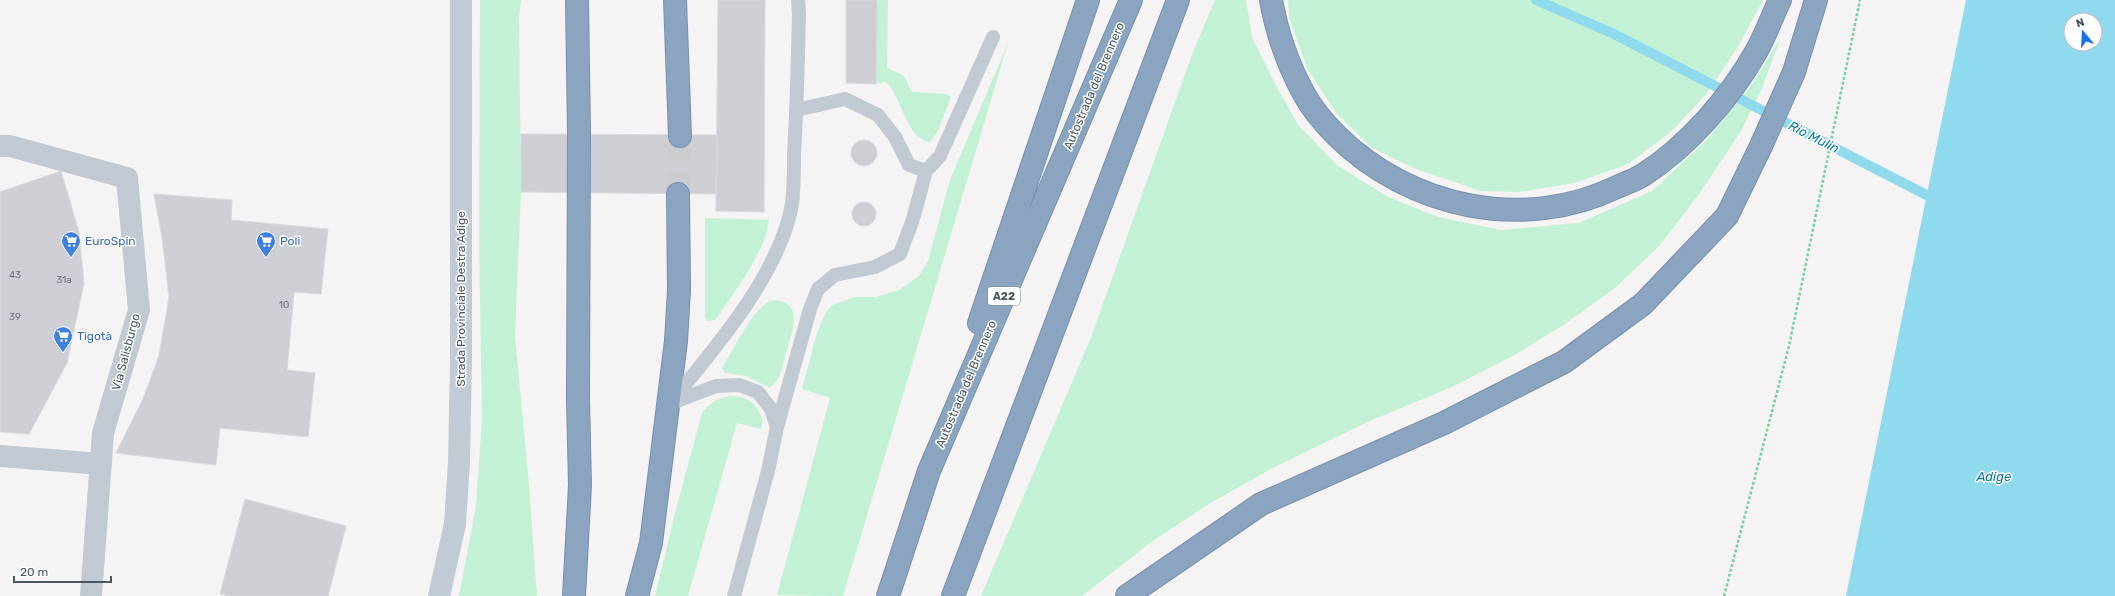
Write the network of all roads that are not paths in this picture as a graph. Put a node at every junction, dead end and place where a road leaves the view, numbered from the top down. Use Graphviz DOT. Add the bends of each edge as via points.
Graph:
graph roads {
  1 [pos="461,0"];
  2 [pos="577,0"];
  3 [pos="675,0"];
  4 [pos="798,0"];
  5 [pos="1088,0"];
  6 [pos="1131,0"];
  7 [pos="1178,0"];
  8 [pos="1271,0"];
  9 [pos="1780,0"];
  10 [pos="1816,0"];
  11 [pos="993,38"];
  12 [pos="796,110"];
  13 [pos="680,136"];
  14 [pos="0,146"];
  15 [pos="926,171"];
  16 [pos="678,194"];
  17 [pos="669,404"];
  18 [pos="777,427"];
  19 [pos="0,456"];
  20 [pos="101,464"];
  21 [pos="929,471"];
  22 [pos="91,596"];
  23 [pos="440,596"];
  24 [pos="574,596"];
  25 [pos="637,596"];
  26 [pos="734,596"];
  27 [pos="888,596"];
  28 [pos="953,596"];
  29 [pos="1126,596"];
  1 -- 23 [label="main road, Strada Provinciale Destra Adige" via="462,358 459,463 455,524"];
  2 -- 24 [label="highway" via="580,485"];
  3 -- 13 [label="highway"];
  4 -- 12 [label="lane"];
  5 -- 21 [label="highway"];
  6 -- 21 [label="highway, Autostrada del Brennero / A22"];
  7 -- 28 [label="highway"];
  8 -- 9 [label="highway" via="1287,58 1304,96 1328,127 1354,153 1389,176 1437,198 1490,210 1531,211 1566,206 1597,197 1643,175 1677,148 1713,115 1756,52"];
  10 -- 29 [label="highway" via="1794,72 1762,146 1727,216 1643,304 1564,362 1444,423 1261,504"];
  11 -- 15 [label="lane" via="940,156"];
  12 -- 15 [label="lane" via="845,99 878,115 895,138 909,165"];
  12 -- 17 [label="lane" via="792,205 778,248 762,278 720,342"];
  14 -- 20 [label="street, Via Salisburgo" via="10,146 128,178 139,310 103,433"];
  15 -- 18 [label="lane" via="900,254 875,268 835,275 818,289"];
  16 -- 17 [label="highway" via="679,290"];
  17 -- 18 [label="lane" via="716,386 739,385 758,392 771,409"];
  17 -- 25 [label="highway" via="651,543"];
  18 -- 26 [label="lane" via="768,471"];
  19 -- 20 [label="street"];
  20 -- 22 [label="street, Via Salisburgo"];
  21 -- 27 [label="highway, Autostrada del Brennero / A22"];
}
